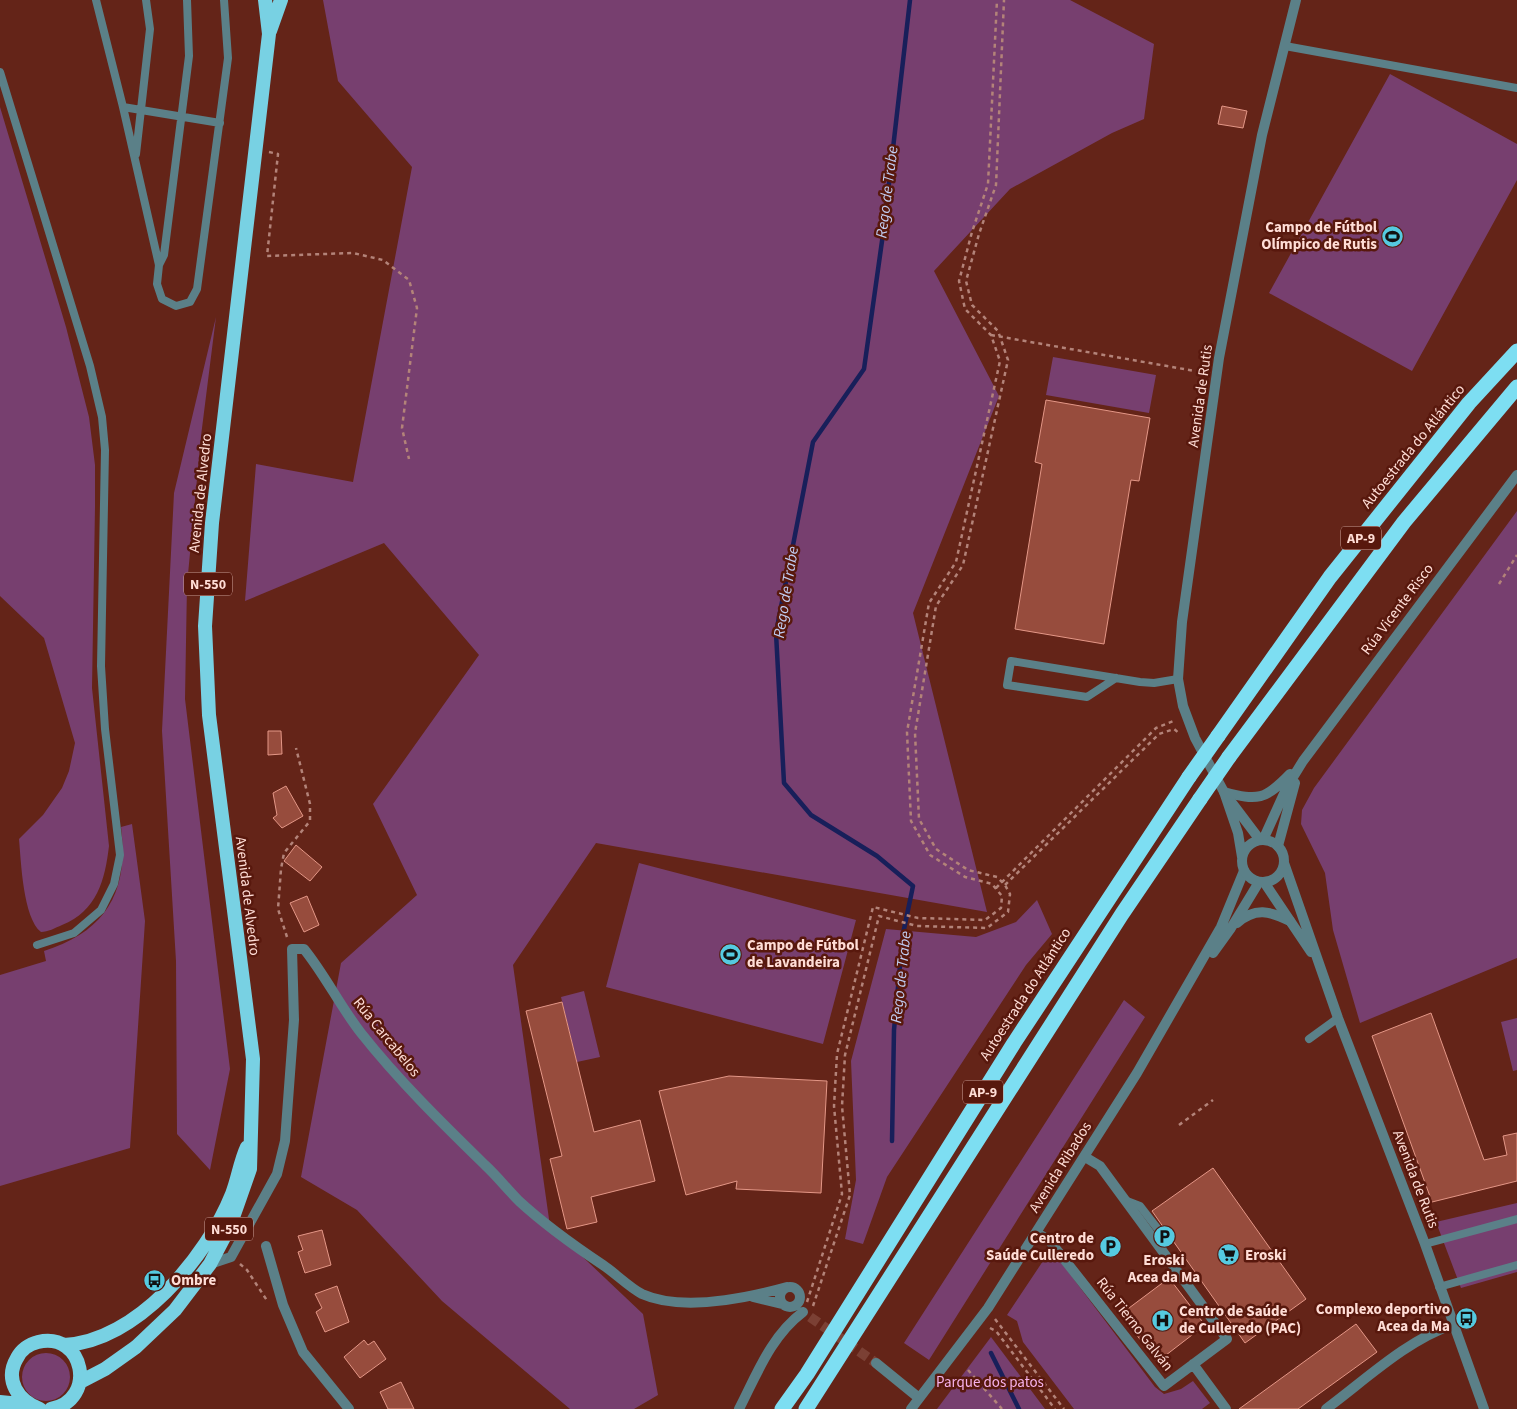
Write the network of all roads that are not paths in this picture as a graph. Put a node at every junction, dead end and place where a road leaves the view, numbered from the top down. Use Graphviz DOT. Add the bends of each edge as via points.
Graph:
graph roads {
  1 [pos="96,0"];
  2 [pos="146,0"];
  3 [pos="187,0"];
  4 [pos="224,0"];
  5 [pos="265,0"];
  6 [pos="280,0"];
  7 [pos="1296,0"];
  8 [pos="269,34"];
  9 [pos="1285,46"];
  10 [pos="0,72"];
  11 [pos="1517,88"];
  12 [pos="123,107"];
  13 [pos="142,110"];
  14 [pos="182,118"];
  15 [pos="220,123"];
  16 [pos="135,159"];
  17 [pos="159,265"];
  18 [pos="1517,351"];
  19 [pos="1517,387"];
  20 [pos="1517,476"];
  21 [pos="1116,678"];
  22 [pos="1178,678"];
  23 [pos="1303,761"];
  24 [pos="1224,792"];
  25 [pos="1262,840"];
  26 [pos="1278,846"];
  27 [pos="1242,857"];
  28 [pos="1284,863"];
  29 [pos="1244,871"];
  30 [pos="1261,882"];
  31 [pos="1290,921"];
  32 [pos="1231,928"];
  33 [pos="37,946"];
  34 [pos="1318,961"];
  35 [pos="1190,984"];
  36 [pos="1338,1018"];
  37 [pos="1308,1039"];
  38 [pos="252,1134"];
  39 [pos="1085,1157"];
  40 [pos="1125,1200"];
  41 [pos="1517,1219"];
  42 [pos="1037,1233"];
  43 [pos="1164,1237"];
  44 [pos="1425,1244"];
  45 [pos="266,1246"];
  46 [pos="210,1264"];
  47 [pos="1517,1265"];
  48 [pos="787,1287"];
  49 [pos="1439,1287"];
  50 [pos="752,1297"];
  51 [pos="782,1304"];
  52 [pos="803,1311"];
  53 [pos="1452,1325"];
  54 [pos="64,1345"];
  55 [pos="876,1363"];
  56 [pos="1193,1364"];
  57 [pos="7,1367"];
  58 [pos="80,1382"];
  59 [pos="919,1398"];
  60 [pos="0,1402"];
  61 [pos="35,1407"];
  62 [pos="51,1409"];
  63 [pos="349,1409"];
  64 [pos="739,1409"];
  65 [pos="782,1409"];
  66 [pos="806,1409"];
  67 [pos="911,1409"];
  68 [pos="1226,1409"];
  69 [pos="1326,1409"];
  70 [pos="1484,1409"];
  1 -- 12 [label="lane"];
  2 -- 13 [label="lane" via="150,29"];
  3 -- 14 [label="lane" via="189,56"];
  4 -- 15 [label="lane" via="228,58"];
  5 -- 8 [label="highway, Avenida de Alvedro / N-550"];
  6 -- 8 [label="highway, Avenida de Alvedro / N-550"];
  7 -- 9 [label="street, Avenida de Rutis"];
  8 -- 38 [label="highway, Avenida de Alvedro / N-550" via="213,514 204,626 209,715 253,1059"];
  9 -- 11 [label="lane"];
  9 -- 22 [label="street, Avenida de Rutis" via="1262,135 1219,358 1182,622"];
  10 -- 33 [label="lane" via="90,366 102,417 105,450 101,666 120,855 114,884 101,910 74,932"];
  12 -- 13 [label="lane"];
  12 -- 16 [label="lane"];
  13 -- 14 [label="lane"];
  13 -- 16 [label="lane"];
  14 -- 15 [label="lane"];
  14 -- 17 [label="lane" via="164,255"];
  15 -- 17 [label="lane" via="197,289 190,302 176,306 162,299 157,284"];
  16 -- 17 [label="lane"];
  18 -- 65 [label="highway, Autoestrada do Atlántico / AP-9, bridge" via="1469,403 1330,577 1189,777 1054,980"];
  19 -- 66 [label="highway, AP-9, bridge" via="1404,522 1229,757 1106,939"];
  20 -- 23 [label="street, Rúa Vicente Risco"];
  21 -- 21 [label="lane" via="1010,661 1007,685 1086,696"];
  21 -- 22 [label="lane" via="1154,683"];
  22 -- 24 [label="street, Avenida de Rutis" via="1195,738"];
  23 -- 24 [label="street" via="1278,787 1266,794 1250,799"];
  23 -- 25 [label="street, Rúa Vicente Risco"];
  23 -- 26 [label="street, Rúa Vicente Risco"];
  24 -- 25 [label="street, Avenida de Rutis"];
  24 -- 27 [label="street, Avenida de Rutis" via="1238,833"];
  25 -- 26 [label="street"];
  25 -- 27 [label="street" via="1248,845"];
  26 -- 28 [label="street"];
  27 -- 29 [label="street"];
  28 -- 30 [label="street" via="1278,877"];
  28 -- 34 [label="street, Avenida de Rutis"];
  29 -- 30 [label="street" via="1250,878"];
  29 -- 35 [label="street, Avenida Ribados" via="1223,924"];
  30 -- 31 [label="street, Avenida de Rutis"];
  30 -- 32 [label="street, Avenida Ribados"];
  31 -- 32 [label="street" via="1272,912 1258,912 1246,915"];
  31 -- 34 [label="street, Avenida de Rutis"];
  32 -- 35 [label="street, Avenida Ribados"];
  34 -- 36 [label="street, Avenida de Rutis"];
  35 -- 39 [label="street, Avenida Ribados"];
  36 -- 37 [label="lane"];
  36 -- 44 [label="street, Avenida de Rutis"];
  38 -- 46 [label="highway, Avenida de Alvedro / N-550" via="250,1169 230,1226"];
  38 -- 54 [label="highway, Avenida de Alvedro / N-550" via="232,1194 205,1245 184,1273 163,1294 121,1326 80,1344"];
  39 -- 40 [label="street, Rúa Tierno Galván" via="1100,1166"];
  39 -- 42 [label="street, Avenida Ribados"];
  40 -- 43 [label="lane" via="1140,1206"];
  40 -- 56 [label="street, Rúa Tierno Galván" via="1227,1339"];
  41 -- 44 [label="lane"];
  42 -- 56 [label="street, Rúa Tierno Galván" via="1049,1240 1164,1386"];
  42 -- 59 [label="street, Avenida Ribados" via="977,1322"];
  44 -- 49 [label="street, Avenida de Rutis"];
  45 -- 63 [label="street" via="283,1304 303,1352"];
  46 -- 50 [label="street, Rúa Carcabelos" via="231,1257 277,1174 285,1141 294,1020 292,949 304,949 360,1031 445,1128 519,1201 578,1250 642,1294 688,1303"];
  46 -- 58 [label="highway, Avenida de Alvedro / N-550" via="175,1310 136,1347"];
  47 -- 49 [label="lane"];
  48 -- 50 [label="street, Rúa Carcabelos"];
  48 -- 51 [label="street" via="780,1296"];
  48 -- 52 [label="street" via="795,1288 800,1294"];
  49 -- 53 [label="street, Avenida de Rutis"];
  50 -- 51 [label="street, Rúa Carcabelos"];
  51 -- 52 [label="street, Rúa Carcabelos"];
  52 -- 64 [label="street" via="787,1324 774,1342"];
  53 -- 69 [label="street" via="1434,1331"];
  53 -- 70 [label="street, Avenida de Rutis"];
  54 -- 57 [label="highway, N-550" via="34,1342"];
  54 -- 58 [label="highway" via="78,1361"];
  55 -- 59 [label="street"];
  56 -- 68 [label="street, Rúa Tierno Galván"];
  57 -- 61 [label="highway, N-550" via="20,1398"];
  58 -- 62 [label="highway, N-550" via="71,1399"];
  59 -- 67 [label="street, Avenida Ribados"];
  60 -- 61 [label="highway, N-550"];
}
